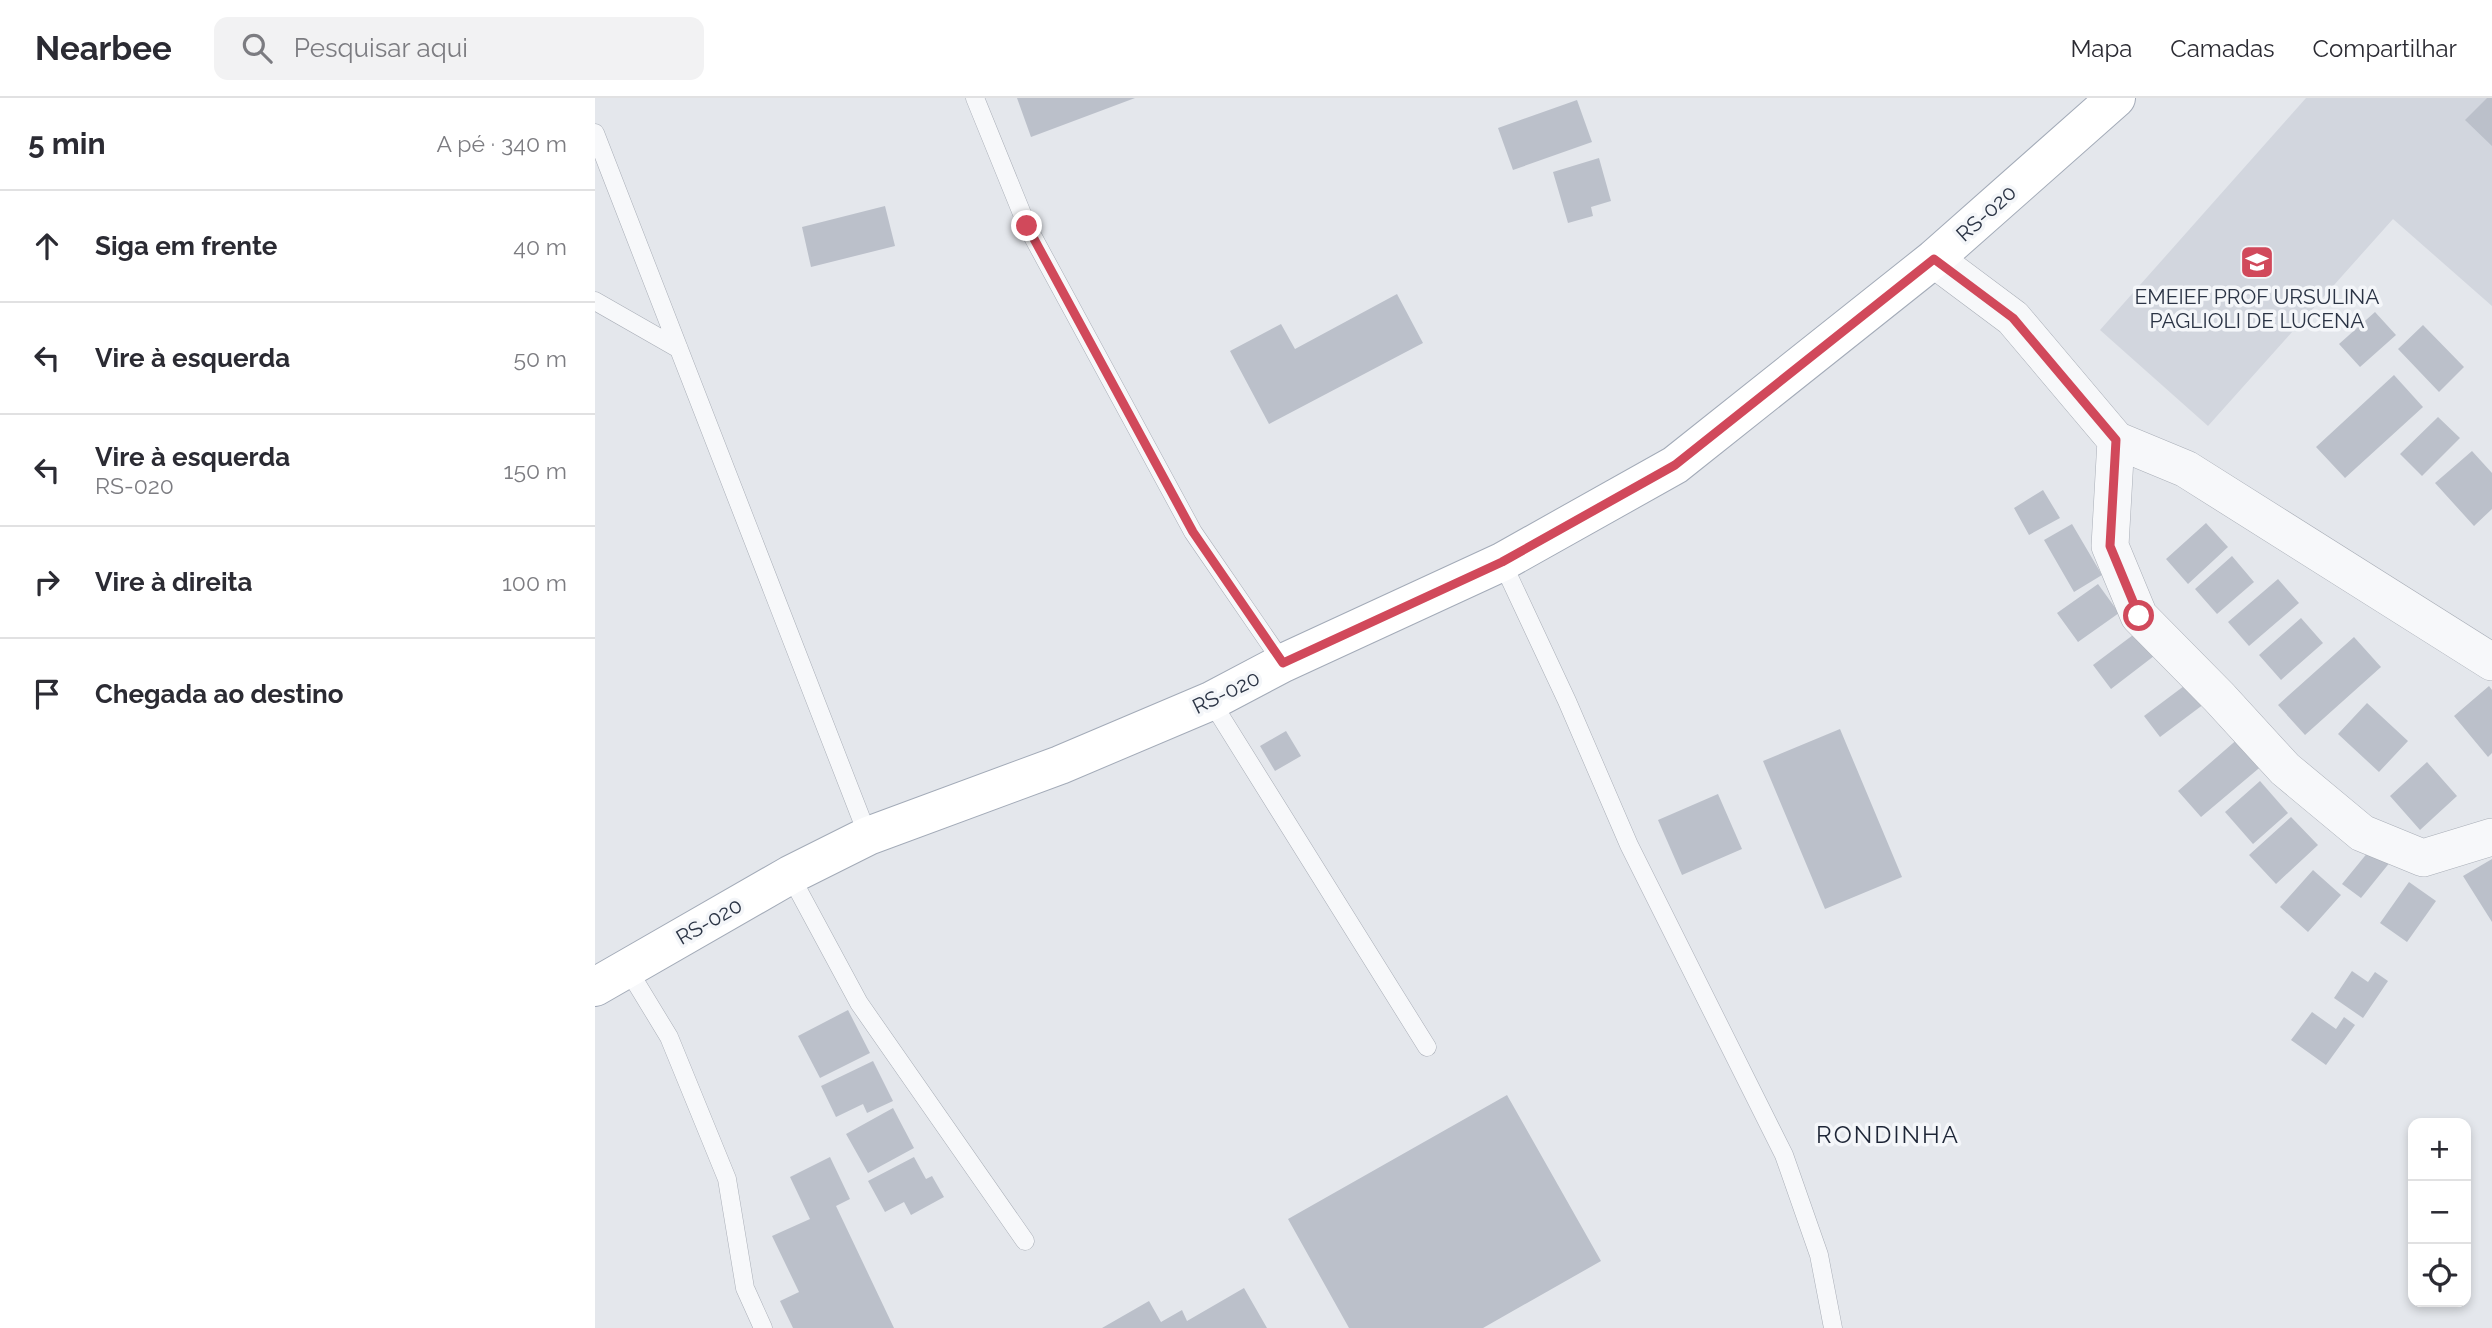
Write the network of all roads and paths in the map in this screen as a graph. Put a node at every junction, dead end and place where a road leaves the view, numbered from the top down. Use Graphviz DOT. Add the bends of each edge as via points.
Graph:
graph roads {
  1 [pos="975,98"];
  2 [pos="2116,98"];
  3 [pos="595,133"];
  4 [pos="1934,259"];
  5 [pos="595,301"];
  6 [pos="679,349"];
  7 [pos="2116,440"];
  8 [pos="1502,562"];
  9 [pos="2492,662"];
  10 [pos="1283,663"];
  11 [pos="1211,701"];
  12 [pos="868,836"];
  13 [pos="2492,836"];
  14 [pos="790,875"];
  15 [pos="611,978"];
  16 [pos="1427,1047"];
  17 [pos="1025,1241"];
  18 [pos="763,1328"];
  19 [pos="1833,1328"];
  1 -- 10 [label="lane" via="1027,226 1193,532"];
  2 -- 4 [label="main road, RS-020"];
  3 -- 6 [label="lane"];
  4 -- 7 [label="street" via="2013,318"];
  4 -- 8 [label="main road, RS-020" via="1675,465"];
  5 -- 6 [label="lane"];
  6 -- 12 [label="lane"];
  7 -- 9 [label="street" via="2186,469"];
  7 -- 13 [label="street" via="2110,546 2139,616 2285,769 2362,833 2423,858"];
  8 -- 10 [label="main road, RS-020"];
  8 -- 19 [label="lane" via="1629,845 1784,1155 1819,1255"];
  10 -- 11 [label="main road, RS-020"];
  11 -- 12 [label="main road, RS-020" via="1060,765"];
  11 -- 16 [label="lane"];
  12 -- 14 [label="main road, RS-020"];
  14 -- 15 [label="main road, RS-020"];
  14 -- 17 [label="lane" via="859,1003"];
  15 -- 18 [label="lane" via="669,1037 727,1180 745,1288"];
}
